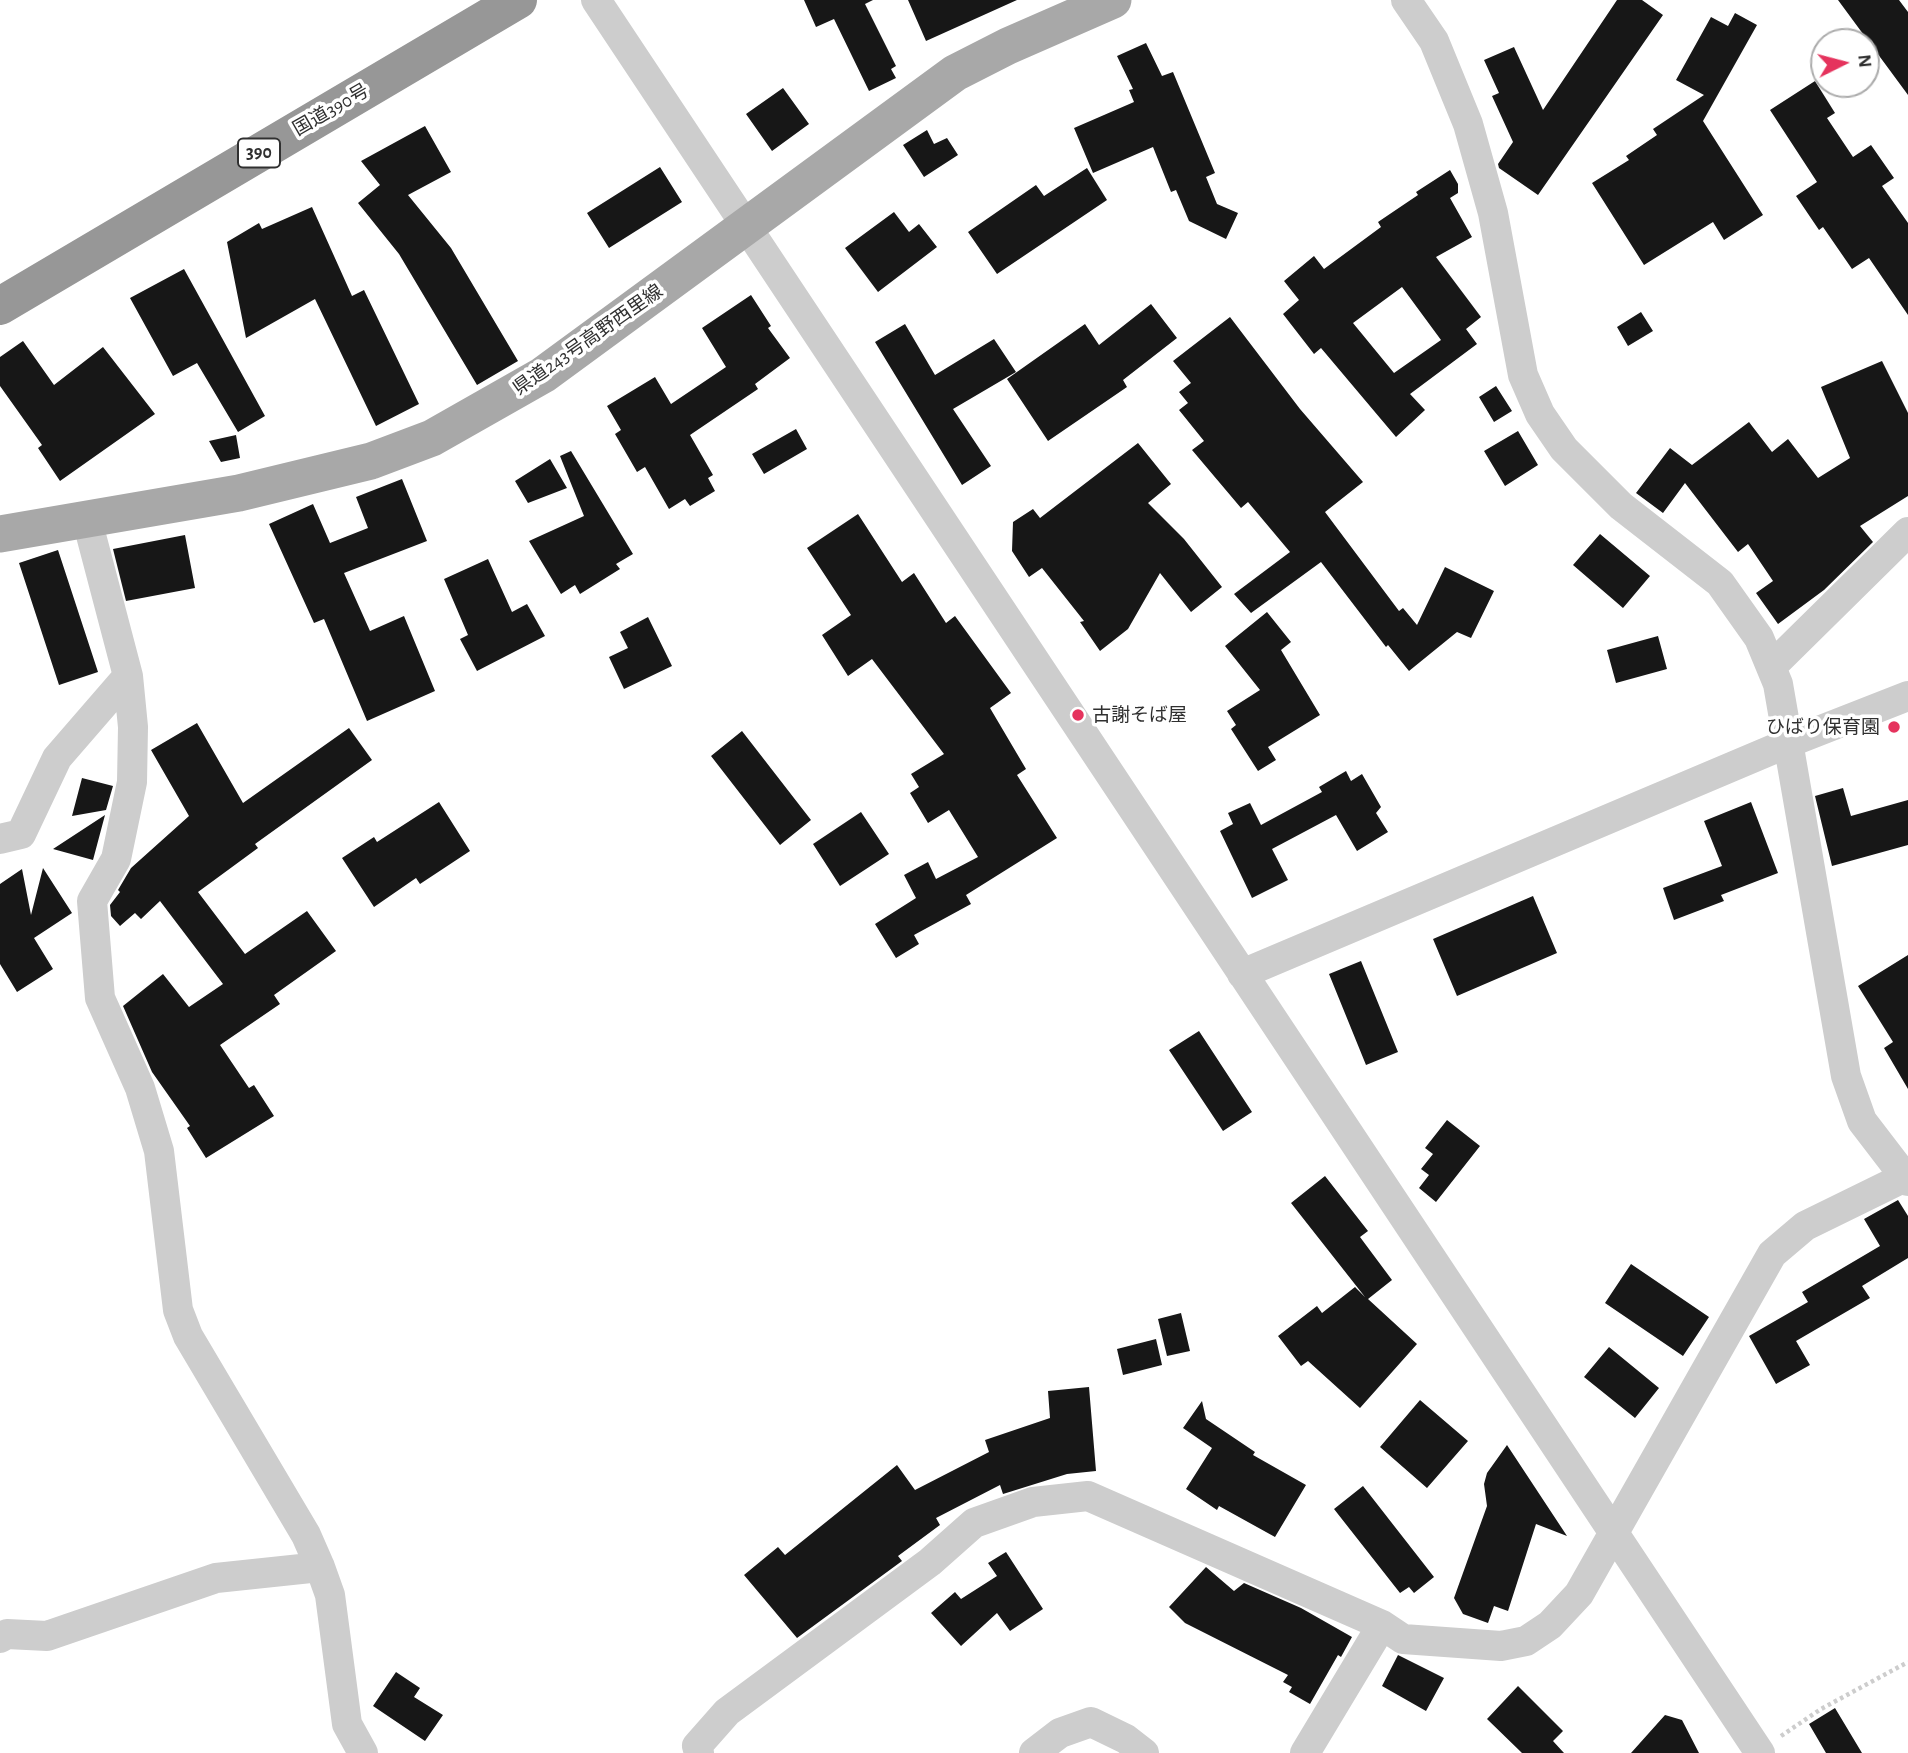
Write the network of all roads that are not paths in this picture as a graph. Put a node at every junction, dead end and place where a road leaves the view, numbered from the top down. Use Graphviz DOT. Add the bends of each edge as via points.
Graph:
graph roads {
  1 [pos="518,0"];
  2 [pos="596,0"];
  3 [pos="1113,0"];
  4 [pos="1406,0"];
  5 [pos="748,227"];
  6 [pos="0,306"];
  7 [pos="87,520"];
  8 [pos="1908,532"];
  9 [pos="0,534"];
  10 [pos="1771,667"];
  11 [pos="128,676"];
  12 [pos="1908,696"];
  13 [pos="1788,743"];
  14 [pos="0,839"];
  15 [pos="1242,974"];
  16 [pos="1906,1179"];
  17 [pos="1615,1535"];
  18 [pos="320,1567"];
  19 [pos="1382,1625"];
  20 [pos="0,1638"];
  21 [pos="1752,1750"];
  22 [pos="363,1753"];
  23 [pos="699,1753"];
  24 [pos="1034,1753"];
  25 [pos="1144,1753"];
  26 [pos="1305,1753"];
  1 -- 6 [label="highway, 国道390号 / 390"];
  2 -- 5 [label="street"];
  3 -- 5 [label="main road, 県道243号高野西里線" via="955,74 851,146"];
  4 -- 10 [label="street" via="1434,41 1468,124 1493,213 1523,375 1540,414 1564,449 1621,506 1720,583 1759,638"];
  5 -- 7 [label="main road, 県道243号高野西里線" via="543,375 432,438 371,461 239,493"];
  5 -- 15 [label="street"];
  7 -- 9 [label="main road, 県道243号高野西里線"];
  7 -- 11 [label="street"];
  8 -- 10 [label="street"];
  10 -- 13 [label="street"];
  11 -- 14 [label="street" via="57,758 21,834"];
  11 -- 18 [label="street" via="134,727 132,782 116,859 92,901 100,998 140,1088 159,1152 178,1310 188,1336 306,1535"];
  12 -- 13 [label="street"];
  13 -- 15 [label="street"];
  13 -- 16 [label="street" via="1846,1076 1862,1121"];
  15 -- 17 [label="street"];
  16 -- 17 [label="street" via="1805,1226 1772,1255"];
  17 -- 19 [label="street" via="1578,1594 1550,1625 1526,1641 1488,1646 1403,1639"];
  17 -- 21 [label="street"];
  18 -- 20 [label="street" via="216,1578 47,1636 7,1634"];
  18 -- 22 [label="street" via="330,1595 346,1724"];
  19 -- 23 [label="street" via="1088,1496 1033,1502 974,1523 930,1562 727,1712 697,1746"];
  19 -- 26 [label="street"];
  24 -- 25 [label="street" via="1060,1733 1091,1722"];
}
